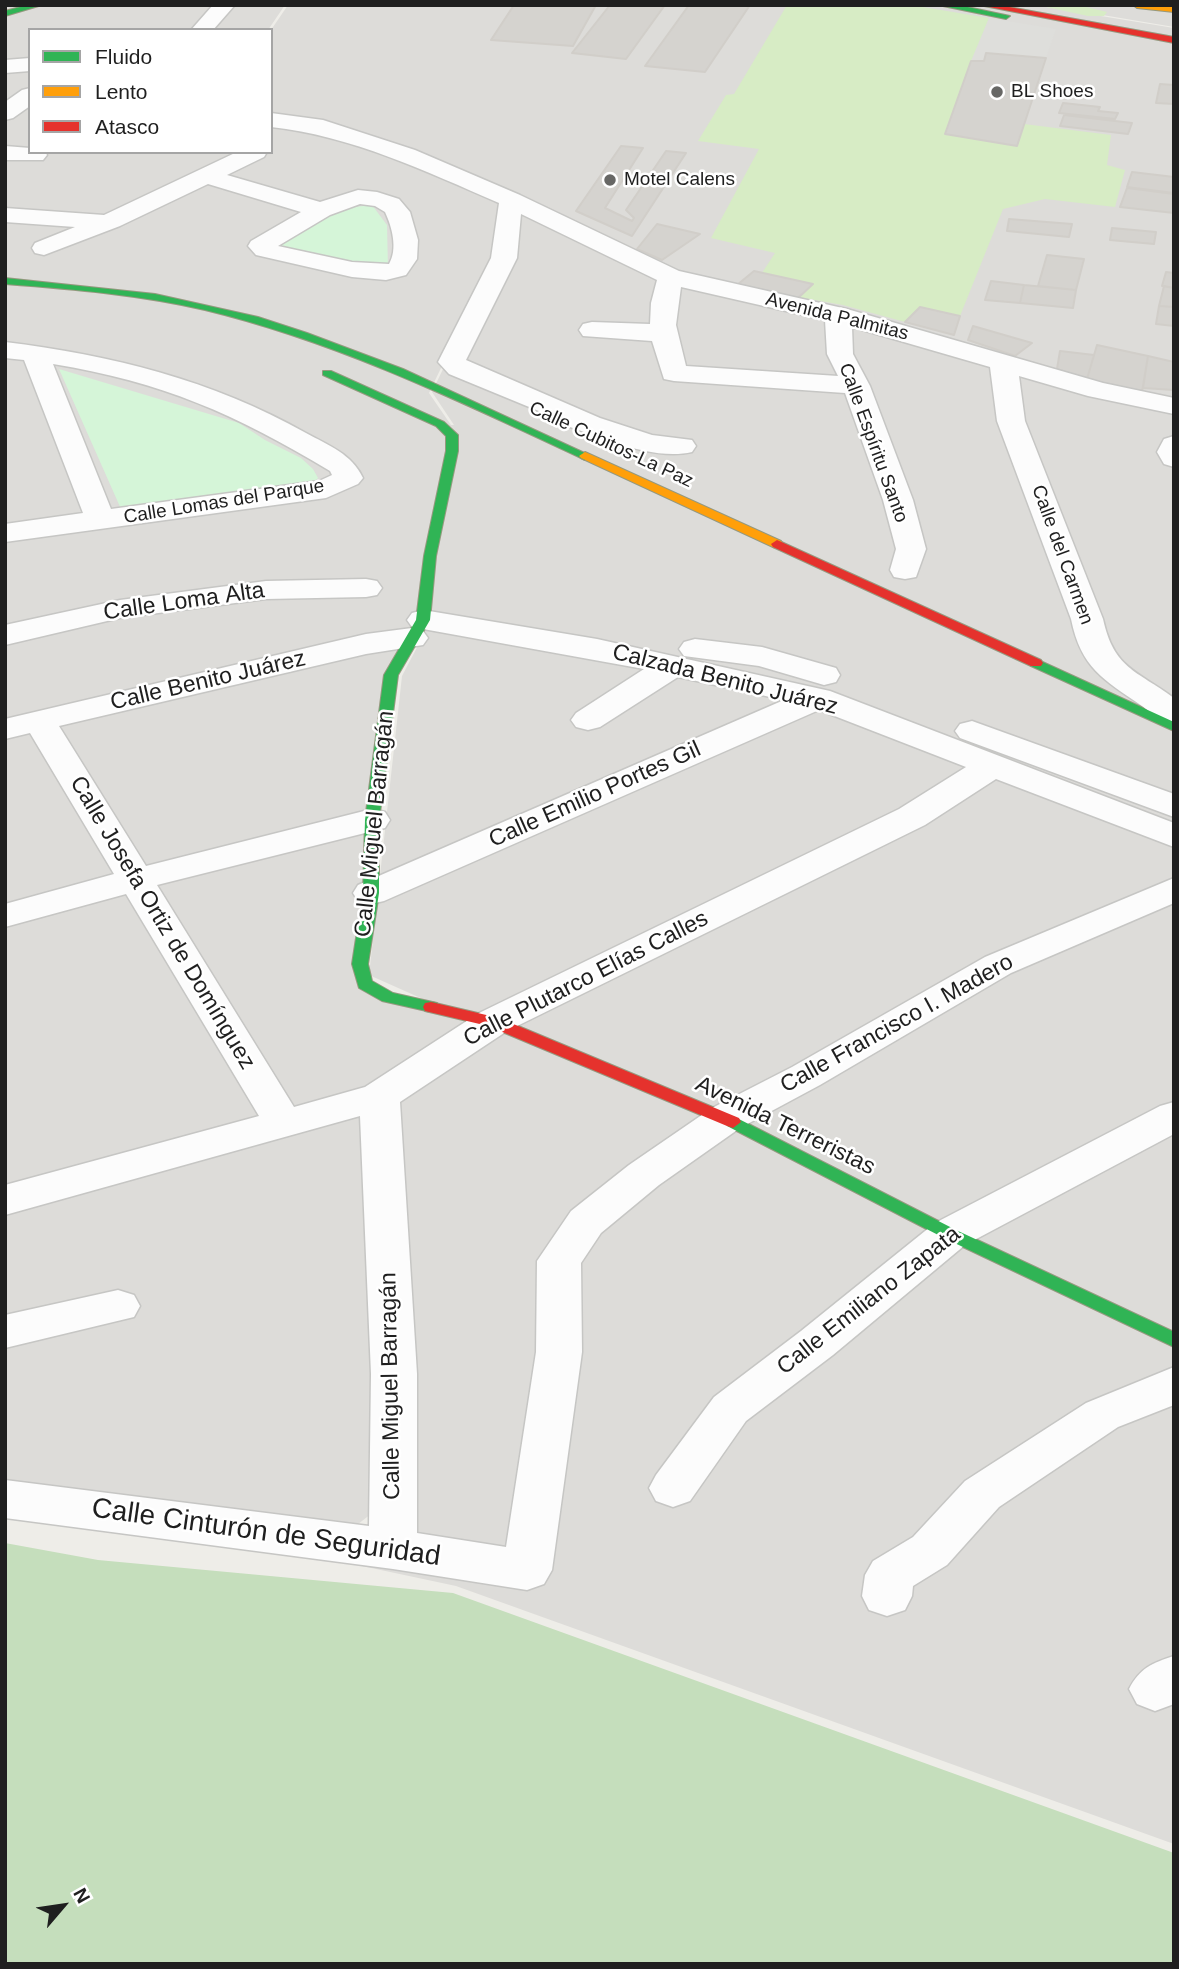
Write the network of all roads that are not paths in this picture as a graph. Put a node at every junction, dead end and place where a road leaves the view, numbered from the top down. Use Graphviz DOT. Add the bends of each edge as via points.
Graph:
graph roads {
  1 [pos="38,5"];
  2 [pos="942,5"];
  3 [pos="983,5"];
  4 [pos="224,6"];
  5 [pos="1145,6"];
  6 [pos="1174,10"];
  7 [pos="5,14"];
  8 [pos="203,28"];
  9 [pos="1116,30"];
  10 [pos="1174,40"];
  11 [pos="28,64"];
  12 [pos="5,67"];
  13 [pos="5,88"];
  14 [pos="28,93"];
  15 [pos="28,95"];
  16 [pos="5,113"];
  17 [pos="273,120"];
  18 [pos="315,125"];
  19 [pos="273,144"];
  20 [pos="5,153"];
  21 [pos="252,154"];
  22 [pos="35,155"];
  23 [pos="206,176"];
  24 [pos="511,200"];
  25 [pos="321,210"];
  26 [pos="5,215"];
  27 [pos="111,221"];
  28 [pos="44,248"];
  29 [pos="671,276"];
  30 [pos="5,281"];
  31 [pos="838,315"];
  32 [pos="592,330"];
  33 [pos="663,332"];
  34 [pos="5,350"];
  35 [pos="35,353"];
  36 [pos="1003,361"];
  37 [pos="327,373"];
  38 [pos="430,384"];
  39 [pos="856,386"];
  40 [pos="1174,407"];
  41 [pos="589,422"];
  42 [pos="1174,444"];
  43 [pos="682,446"];
  44 [pos="1174,458"];
  45 [pos="101,521"];
  46 [pos="5,533"];
  47 [pos="905,570"];
  48 [pos="366,588"];
  49 [pos="418,629"];
  50 [pos="5,635"];
  51 [pos="597,649"];
  52 [pos="672,666"];
  53 [pos="818,698"];
  54 [pos="1174,716"];
  55 [pos="588,720"];
  56 [pos="22,725"];
  57 [pos="1174,727"];
  58 [pos="992,766"];
  59 [pos="1174,806"];
  60 [pos="372,820"];
  61 [pos="1174,836"];
  62 [pos="134,880"];
  63 [pos="1174,889"];
  64 [pos="371,893"];
  65 [pos="5,916"];
  66 [pos="365,984"];
  67 [pos="493,1022"];
  68 [pos="379,1097"];
  69 [pos="1174,1116"];
  70 [pos="726,1118"];
  71 [pos="285,1125"];
  72 [pos="5,1200"];
  73 [pos="950,1234"];
  74 [pos="118,1306"];
  75 [pos="5,1332"];
  76 [pos="1174,1340"];
  77 [pos="1174,1384"];
  78 [pos="673,1488"];
  79 [pos="5,1499"];
  80 [pos="393,1549"];
  81 [pos="527,1570"];
  82 [pos="887,1596"];
  1 -- 7 [label="street"];
  2 -- 9 [label="street"];
  3 -- 9 [label="street"];
  4 -- 8 [label="street"];
  5 -- 6 [label="street"];
  9 -- 10 [label="street"];
  11 -- 12 [label="street"];
  13 -- 14 [label="street"];
  15 -- 16 [label="street"];
  17 -- 18 [label="street, Avenida Palmitas"];
  18 -- 19 [label="street"];
  18 -- 24 [label="street, Avenida Palmitas" via="407,155"];
  20 -- 22 [label="street"];
  21 -- 23 [label="street"];
  23 -- 25 [label="street"];
  23 -- 27 [label="street"];
  24 -- 29 [label="street, Avenida Palmitas"];
  24 -- 41 [label="street" via="503,258 452,362"];
  25 -- 25 [label="street" via="358,197 386,201 402,220 406,261 396,271 372,272 260,246"];
  26 -- 27 [label="street"];
  27 -- 28 [label="street"];
  29 -- 31 [label="street, Avenida Palmitas"];
  29 -- 33 [label="street" via="662,303"];
  30 -- 38 [label="street, Calle Cubitos-La Paz" via="135,294 232,314"];
  31 -- 36 [label="street, Avenida Palmitas"];
  31 -- 39 [label="street, Calle Espíritu Santo" via="840,354"];
  32 -- 33 [label="street"];
  33 -- 39 [label="street" via="674,373"];
  34 -- 35 [label="street, Calle Lomas del Parque"];
  35 -- 45 [label="street"];
  35 -- 45 [label="street, Calle Lomas del Parque" via="124,369 187,387 269,423 343,466 348,478 326,489"];
  36 -- 40 [label="street, Avenida Palmitas"];
  36 -- 54 [label="street, Calle del Carmen" via="1011,421 1095,649 1120,678"];
  37 -- 49 [label="street, Calle Miguel Barragán" via="440,424 452,435"];
  38 -- 41 [label="street"];
  38 -- 57 [label="street, Calle Cubitos-La Paz"];
  39 -- 47 [label="street, Calle Espíritu Santo" via="898,500 911,549"];
  41 -- 43 [label="street" via="649,443"];
  42 -- 44 [label="street"];
  45 -- 46 [label="street"];
  48 -- 50 [label="street, Calle Loma Alta" via="266,590 120,609"];
  49 -- 51 [label="street, Calzada Benito Juárez"];
  49 -- 56 [label="street, Calle Benito Juárez"];
  49 -- 60 [label="street, Calle Miguel Barragán" via="391,675"];
  51 -- 52 [label="street, Calzada Benito Juárez"];
  51 -- 59 [label="street" via="655,647 762,657 818,673"];
  52 -- 53 [label="street, Calzada Benito Juárez"];
  52 -- 55 [label="street"];
  53 -- 58 [label="street, Calzada Benito Juárez"];
  53 -- 64 [label="street, Calle Emilio Portes Gil"];
  56 -- 62 [label="street, Calle Josefa Ortiz de Domínguez"];
  58 -- 61 [label="street, Calzada Benito Juárez"];
  58 -- 67 [label="street, Calle Plutarco Elías Calles" via="912,817"];
  60 -- 62 [label="street"];
  60 -- 64 [label="street, Calle Miguel Barragán"];
  62 -- 65 [label="street"];
  62 -- 71 [label="street, Calle Josefa Ortiz de Domínguez"];
  63 -- 70 [label="street, Calle Francisco I. Madero" via="998,965"];
  64 -- 66 [label="street, Calle Miguel Barragán" via="360,964"];
  66 -- 67 [label="street, Avenida Terreristas" via="388,997"];
  67 -- 68 [label="street, Calle Plutarco Elías Calles"];
  67 -- 70 [label="street, Avenida Terreristas"];
  68 -- 71 [label="street, Calle Plutarco Elías Calles"];
  68 -- 80 [label="street, Calle Miguel Barragán" via="394,1374"];
  69 -- 73 [label="street, Calle Emiliano Zapata"];
  70 -- 73 [label="street, Avenida Terreristas"];
  70 -- 81 [label="street, Calle Francisco I. Madero" via="586,1222 559,1261 559,1352"];
  71 -- 72 [label="street, Calle Plutarco Elías Calles"];
  73 -- 76 [label="street, Avenida Terreristas"];
  73 -- 78 [label="street, Calle Emiliano Zapata" via="730,1409"];
  74 -- 75 [label="street"];
  77 -- 82 [label="street" via="1102,1415 982,1494 930,1552 890,1575"];
  79 -- 80 [label="street, Calle Cinturón de Seguridad"];
  80 -- 81 [label="street, Calle Cinturón de Seguridad"];
}
